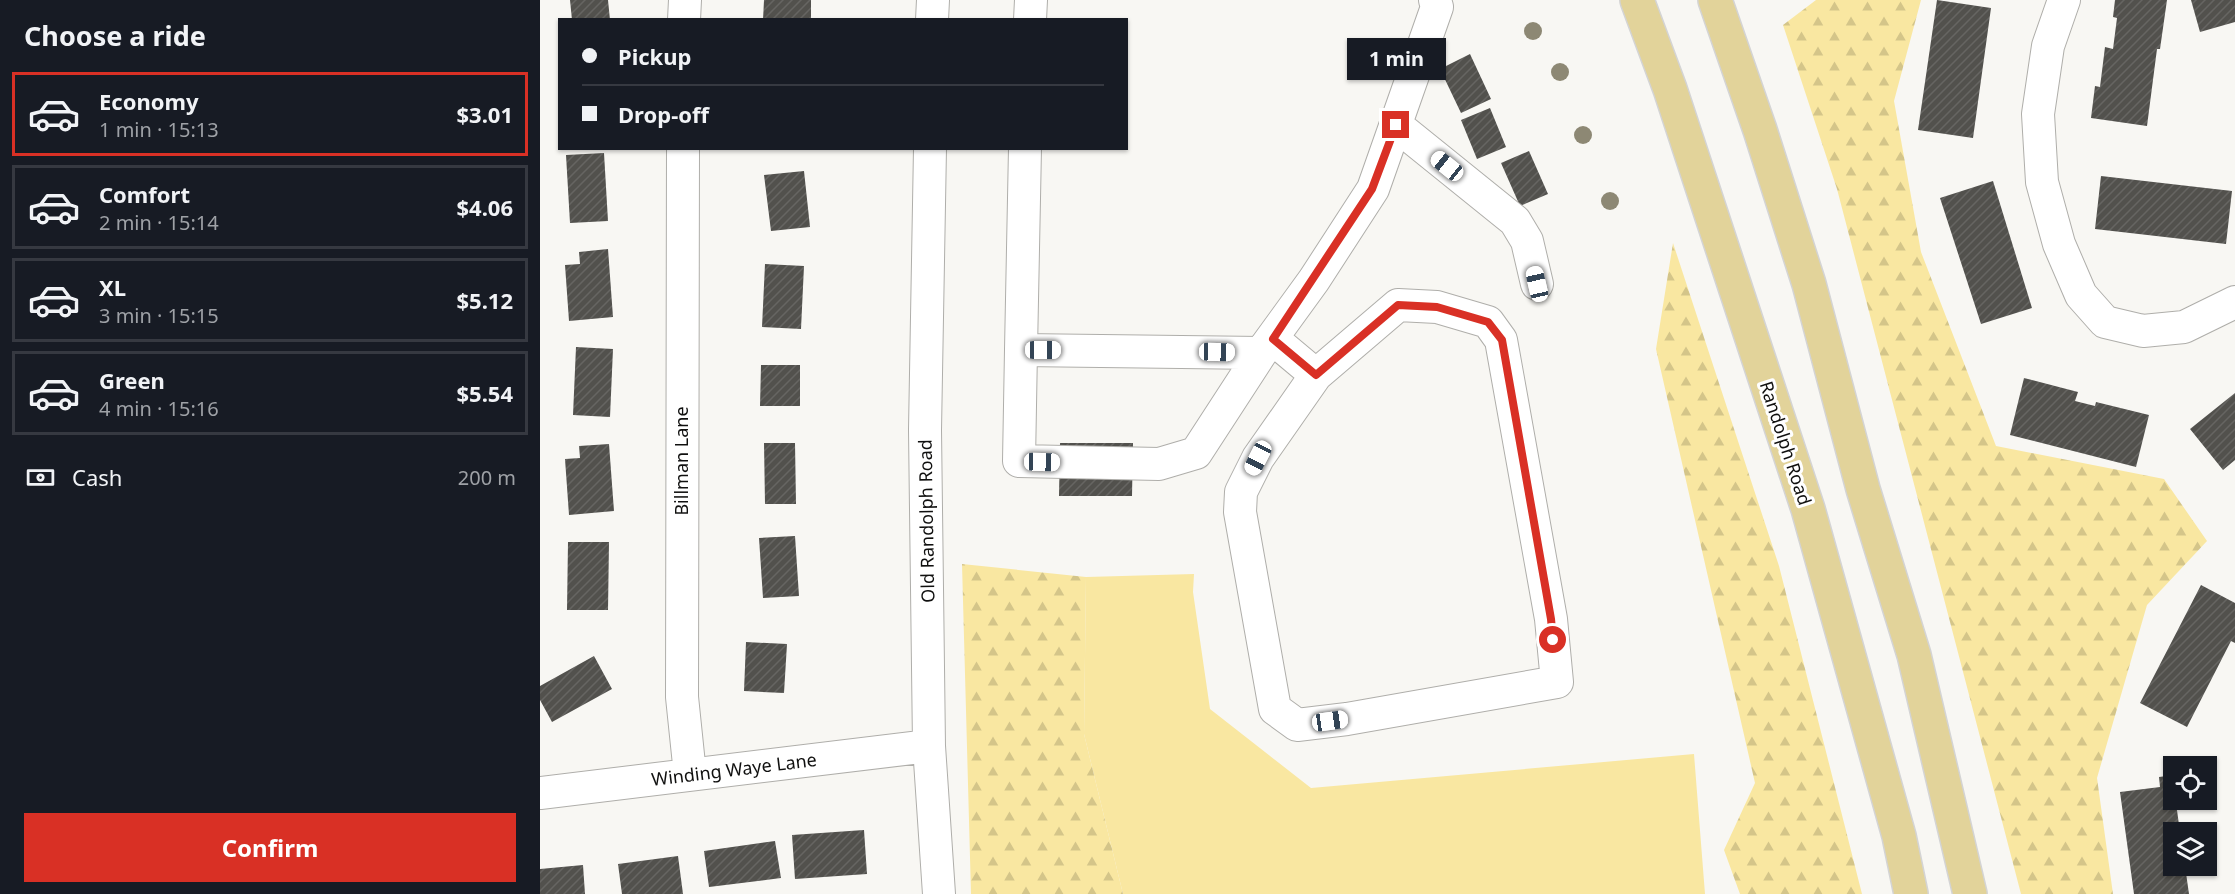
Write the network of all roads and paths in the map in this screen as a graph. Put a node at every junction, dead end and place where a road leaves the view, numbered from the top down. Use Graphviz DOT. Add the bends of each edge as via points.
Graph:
graph roads {
  1 [pos="684,0"];
  2 [pos="933,0"];
  3 [pos="1031,0"];
  4 [pos="1637,0"];
  5 [pos="1715,0"];
  6 [pos="2064,0"];
  7 [pos="1440,2"];
  8 [pos="684,18"];
  9 [pos="932,18"];
  10 [pos="1030,18"];
  11 [pos="1396,125"];
  12 [pos="683,150"];
  13 [pos="930,150"];
  14 [pos="1025,150"];
  15 [pos="1537,284"];
  16 [pos="2235,302"];
  17 [pos="1267,346"];
  18 [pos="1021,350"];
  19 [pos="1316,375"];
  20 [pos="929,746"];
  21 [pos="690,774"];
  22 [pos="540,793"];
  23 [pos="939,894"];
  24 [pos="1911,894"];
  25 [pos="1970,894"];
  1 -- 8 [label="street"];
  2 -- 9 [label="street"];
  3 -- 10 [label="street"];
  4 -- 24 [label="main road, Randolph Road" via="1670,88 1808,510 1899,836"];
  5 -- 25 [label="main road" via="1809,284 1863,489 1914,656"];
  6 -- 16 [label="street" via="2048,46 2038,114 2042,182 2059,244 2081,295 2105,322 2143,331 2184,327"];
  7 -- 11 [label="street"];
  11 -- 15 [label="street" via="1515,220 1527,241"];
  11 -- 17 [label="street" via="1372,189"];
  12 -- 21 [label="street, Billman Lane" via="682,697"];
  13 -- 20 [label="street, Old Randolph Road" via="925,430"];
  14 -- 18 [label="street"];
  17 -- 18 [label="street"];
  17 -- 18 [label="street" via="1196,453 1159,464 1019,461"];
  17 -- 19 [label="street"];
  19 -- 19 [label="street" via="1258,458 1241,492 1240,512 1275,709 1297,725 1557,682 1551,619 1502,340 1488,322 1437,307 1398,305"];
  20 -- 21 [label="street, Winding Waye Lane"];
  20 -- 23 [label="street, Old Randolph Road"];
  21 -- 22 [label="street, Winding Waye Lane"];
}
